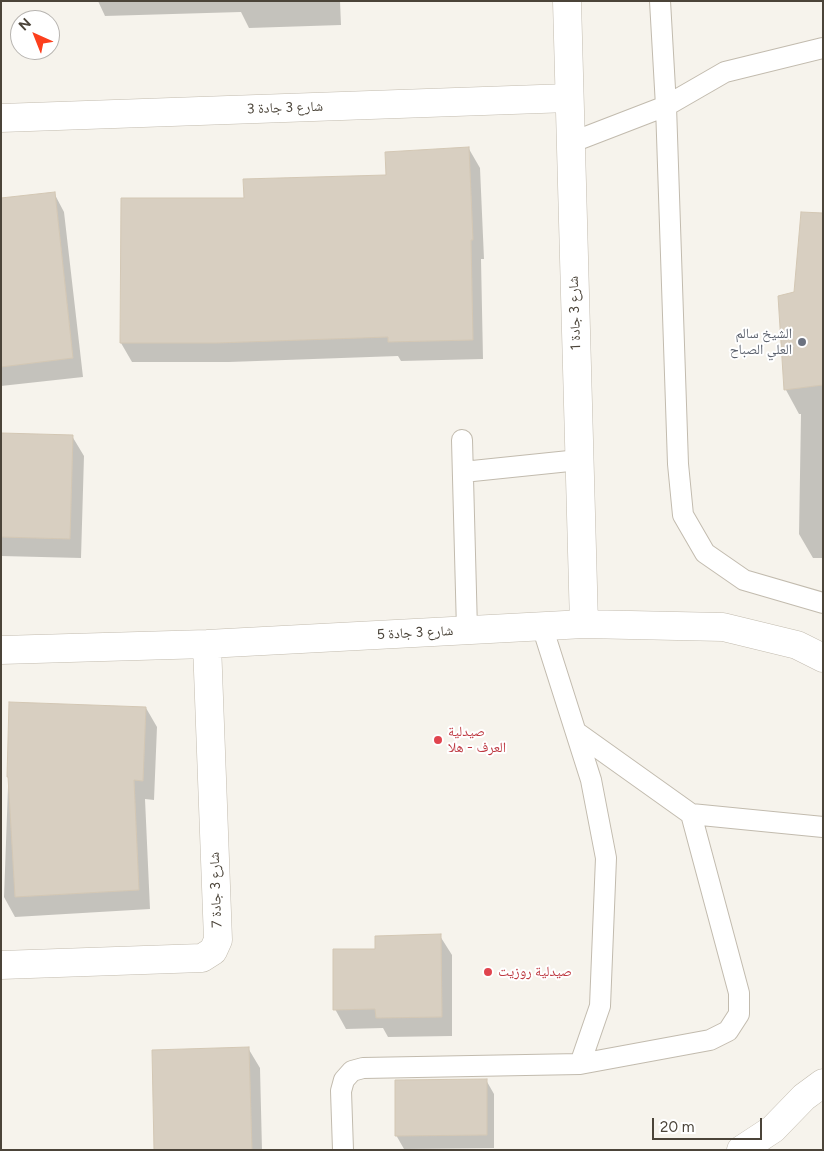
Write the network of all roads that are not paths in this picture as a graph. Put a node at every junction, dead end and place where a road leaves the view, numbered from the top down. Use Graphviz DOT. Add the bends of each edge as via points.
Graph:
graph roads {
  1 [pos="567,1"];
  2 [pos="660,1"];
  3 [pos="823,48"];
  4 [pos="569,98"];
  5 [pos="666,106"];
  6 [pos="1,118"];
  7 [pos="570,143"];
  8 [pos="462,440"];
  9 [pos="579,460"];
  10 [pos="463,472"];
  11 [pos="823,603"];
  12 [pos="584,624"];
  13 [pos="542,626"];
  14 [pos="467,630"];
  15 [pos="207,644"];
  16 [pos="1,650"];
  17 [pos="823,658"];
  18 [pos="576,732"];
  19 [pos="691,814"];
  20 [pos="823,827"];
  21 [pos="1,965"];
  22 [pos="580,1064"];
  23 [pos="823,1083"];
  24 [pos="344,1150"];
  25 [pos="741,1150"];
  1 -- 4 [label="street, شارع 3 جادة 1"];
  2 -- 5 [label="lane"];
  3 -- 5 [label="lane" via="725,72"];
  4 -- 6 [label="street, شارع 3 جادة 3"];
  4 -- 7 [label="street, شارع 3 جادة 1"];
  5 -- 7 [label="lane"];
  5 -- 11 [label="lane" via="678,464 683,515 705,553 744,580"];
  7 -- 9 [label="street, شارع 3 جادة 1"];
  8 -- 10 [label="lane"];
  9 -- 10 [label="lane"];
  9 -- 12 [label="street, شارع 3 جادة 1"];
  10 -- 14 [label="lane"];
  12 -- 13 [label="street, شارع 3 جادة 5"];
  12 -- 17 [label="street, شارع 3 جادة 5" via="723,627 797,645"];
  13 -- 14 [label="street, شارع 3 جادة 5"];
  13 -- 18 [label="lane"];
  14 -- 15 [label="street, شارع 3 جادة 5"];
  15 -- 16 [label="street, شارع 3 جادة 5"];
  15 -- 21 [label="street, شارع 3 جادة 7" via="218,940 213,951 202,958"];
  18 -- 19 [label="lane"];
  18 -- 22 [label="lane" via="591,780 606,858 600,1006"];
  19 -- 20 [label="lane"];
  19 -- 22 [label="lane" via="739,994 738,1014 728,1031 710,1040"];
  22 -- 24 [label="lane" via="363,1068 352,1071 344,1080 341,1091"];
  23 -- 25 [label="street" via="804,1097 773,1129"];
}
